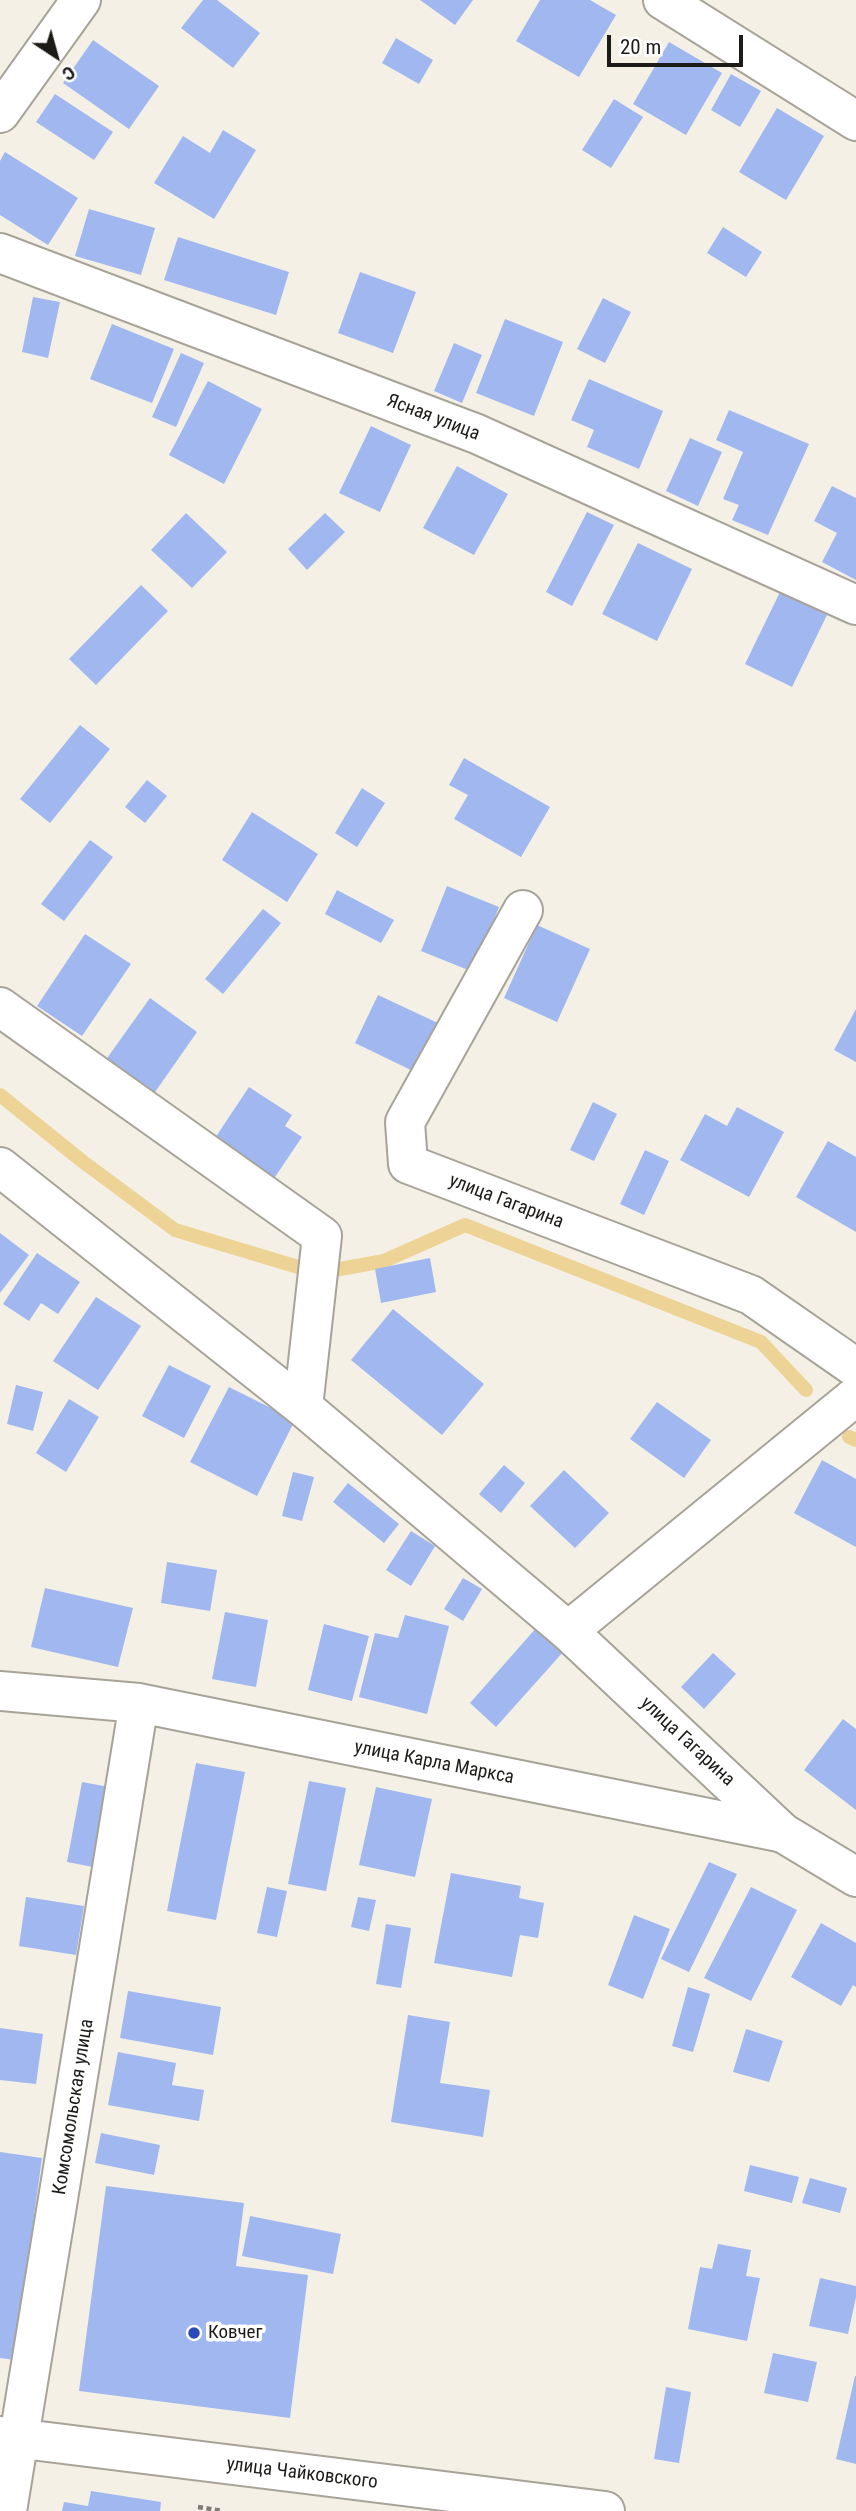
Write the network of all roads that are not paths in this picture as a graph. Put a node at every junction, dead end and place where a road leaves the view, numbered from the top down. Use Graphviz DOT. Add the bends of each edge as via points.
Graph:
graph roads {
  1 [pos="81,0"];
  2 [pos="663,0"];
  3 [pos="0,113"];
  4 [pos="856,121"];
  5 [pos="0,253"];
  6 [pos="856,605"];
  7 [pos="523,910"];
  8 [pos="0,1007"];
  9 [pos="0,1167"];
  10 [pos="856,1368"];
  11 [pos="856,1396"];
  12 [pos="303,1407"];
  13 [pos="568,1631"];
  14 [pos="0,1691"];
  15 [pos="139,1703"];
  16 [pos="783,1833"];
  17 [pos="856,1877"];
  18 [pos="10,2438"];
  19 [pos="8,2511"];
  20 [pos="605,2511"];
  1 -- 3 [label="street"];
  2 -- 4 [label="street"];
  5 -- 6 [label="street, Ясная улица" via="477,434"];
  7 -- 10 [label="street, улица Гагарина" via="405,1122 408,1164 751,1295"];
  8 -- 12 [label="street" via="322,1236"];
  9 -- 12 [label="street, улица Гагарина"];
  11 -- 13 [label="street"];
  12 -- 13 [label="street, улица Гагарина"];
  13 -- 16 [label="street, улица Гагарина"];
  14 -- 15 [label="street, улица Карла Маркса"];
  15 -- 16 [label="street, улица Карла Маркса"];
  15 -- 18 [label="street, Комсомольская улица"];
  16 -- 17 [label="street, улица Карла Маркса"];
  18 -- 19 [label="street, Комсомольская улица"];
  18 -- 20 [label="street, улица Чайковского"];
}
